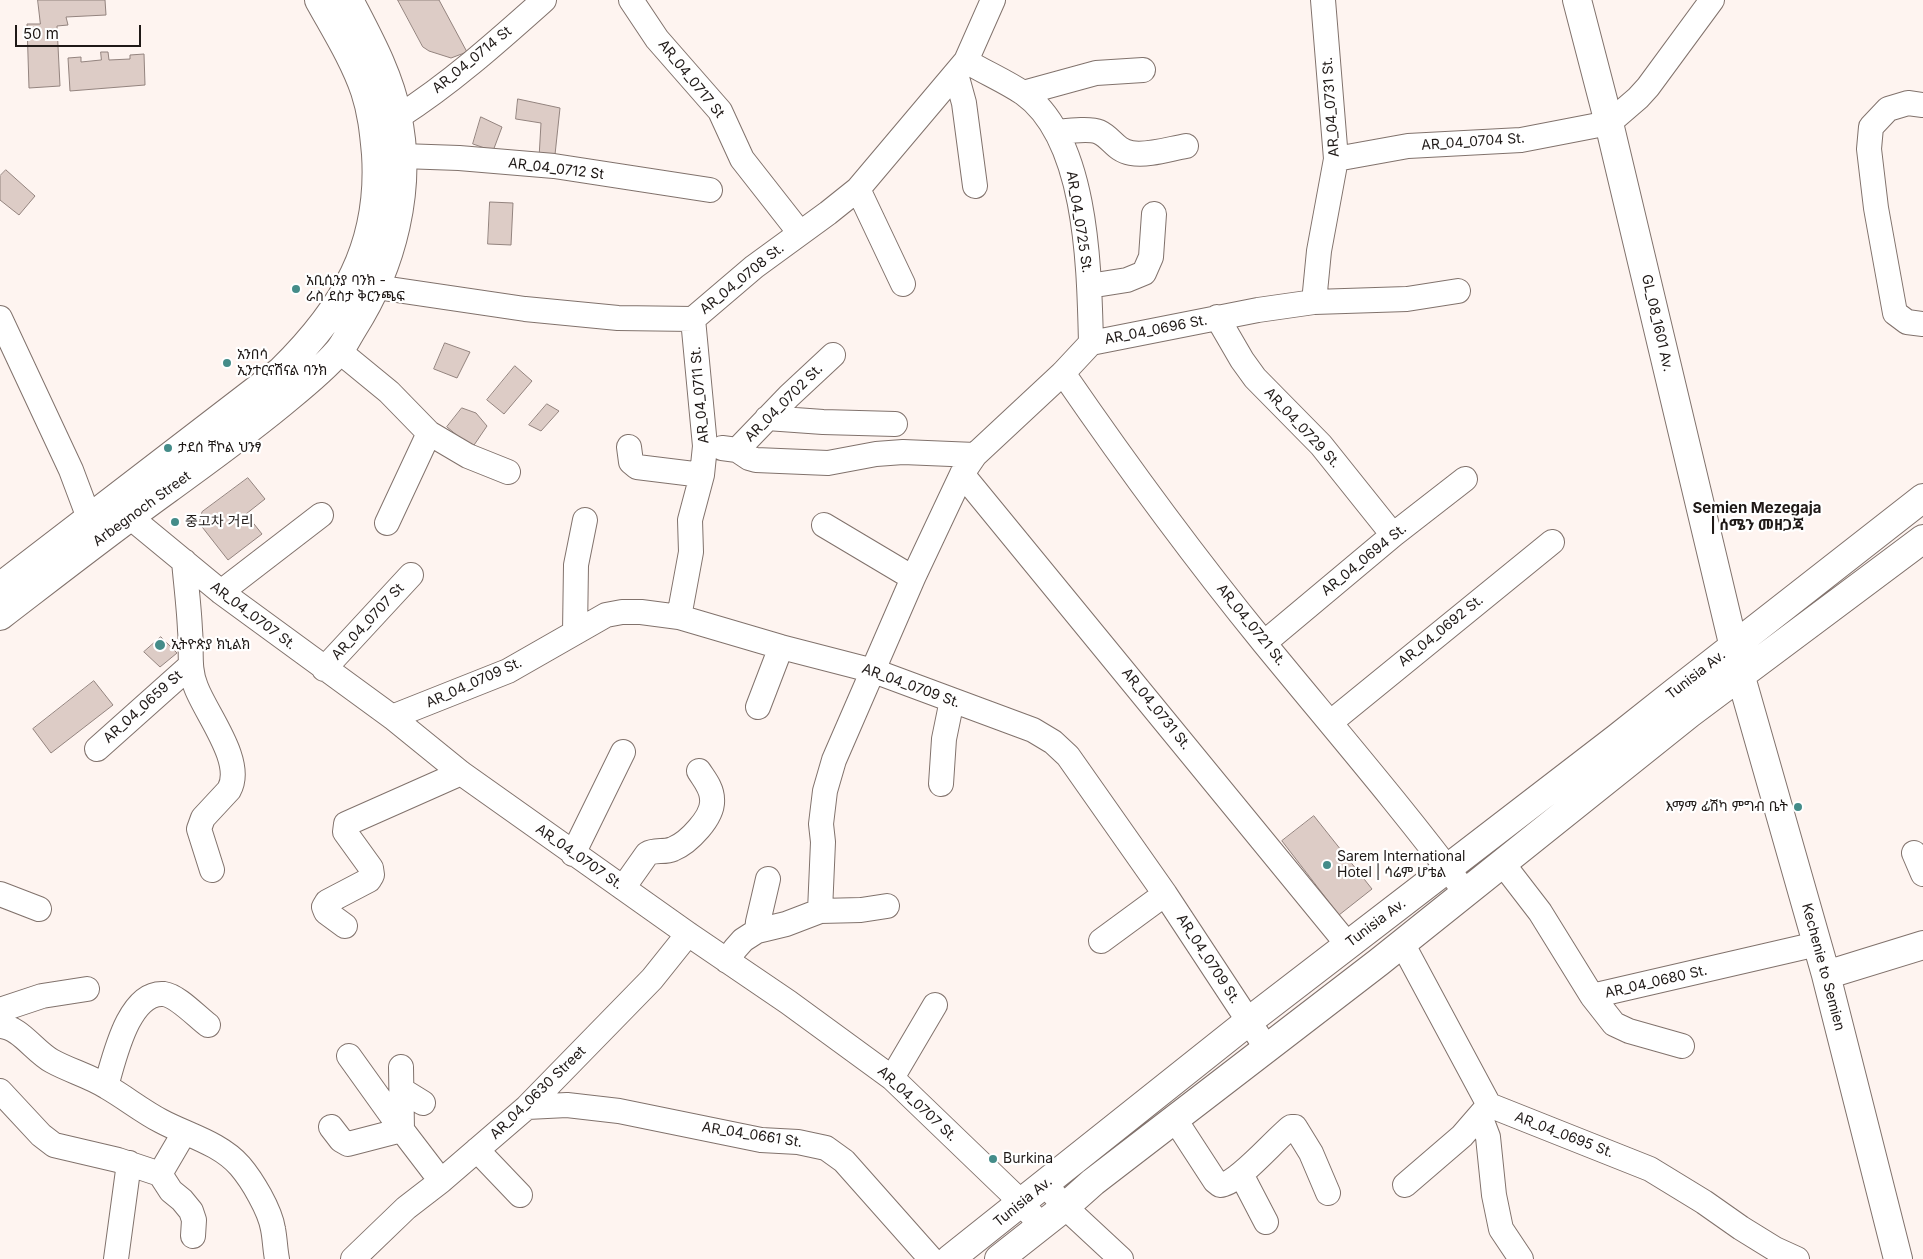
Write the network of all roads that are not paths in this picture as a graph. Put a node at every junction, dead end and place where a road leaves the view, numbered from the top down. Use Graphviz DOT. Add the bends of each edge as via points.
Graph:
graph roads {
  1 [pos="319,0"];
  2 [pos="349,0"];
  3 [pos="544,0"];
  4 [pos="631,0"];
  5 [pos="993,0"];
  6 [pos="1323,0"];
  7 [pos="1577,0"];
  8 [pos="1712,0"];
  9 [pos="961,68"];
  10 [pos="1143,70"];
  11 [pos="1023,93"];
  12 [pos="1923,104"];
  13 [pos="398,117"];
  14 [pos="1609,123"];
  15 [pos="1057,132"];
  16 [pos="1186,146"];
  17 [pos="402,156"];
  18 [pos="1336,159"];
  19 [pos="975,186"];
  20 [pos="858,189"];
  21 [pos="710,190"];
  22 [pos="1154,214"];
  23 [pos="800,232"];
  24 [pos="903,284"];
  25 [pos="1089,286"];
  26 [pos="376,287"];
  27 [pos="1458,291"];
  28 [pos="1314,302"];
  29 [pos="1217,317"];
  30 [pos="0,318"];
  31 [pos="693,319"];
  32 [pos="1923,324"];
  33 [pos="1092,343"];
  34 [pos="338,351"];
  35 [pos="833,355"];
  36 [pos="1063,373"];
  37 [pos="767,418"];
  38 [pos="895,424"];
  39 [pos="430,433"];
  40 [pos="705,446"];
  41 [pos="629,447"];
  42 [pos="737,450"];
  43 [pos="968,464"];
  44 [pos="508,472"];
  45 [pos="702,475"];
  46 [pos="1465,479"];
  47 [pos="1923,498"];
  48 [pos="122,508"];
  49 [pos="321,515"];
  50 [pos="89,518"];
  51 [pos="585,520"];
  52 [pos="387,523"];
  53 [pos="824,525"];
  54 [pos="1393,535"];
  55 [pos="1552,542"];
  56 [pos="1921,544"];
  57 [pos="184,561"];
  58 [pos="411,575"];
  59 [pos="913,578"];
  60 [pos="0,587"];
  61 [pos="221,592"];
  62 [pos="0,616"];
  63 [pos="679,617"];
  64 [pos="575,632"];
  65 [pos="1264,643"];
  66 [pos="1733,646"];
  67 [pos="781,647"];
  68 [pos="190,666"];
  69 [pos="324,669"];
  70 [pos="874,670"];
  71 [pos="1741,677"];
  72 [pos="952,700"];
  73 [pos="758,707"];
  74 [pos="392,717"];
  75 [pos="1331,722"];
  76 [pos="97,749"];
  77 [pos="623,752"];
  78 [pos="699,771"];
  79 [pos="461,773"];
  80 [pos="941,784"];
  81 [pos="573,854"];
  82 [pos="1503,864"];
  83 [pos="1448,869"];
  84 [pos="212,870"];
  85 [pos="768,879"];
  86 [pos="623,888"];
  87 [pos="1466,893"];
  88 [pos="0,894"];
  89 [pos="1165,894"];
  90 [pos="887,906"];
  91 [pos="39,909"];
  92 [pos="820,911"];
  93 [pos="345,926"];
  94 [pos="757,932"];
  95 [pos="688,934"];
  96 [pos="1101,941"];
  97 [pos="1402,942"];
  98 [pos="1817,944"];
  99 [pos="1348,945"];
  100 [pos="1923,946"];
  101 [pos="727,961"];
  102 [pos="1826,975"];
  103 [pos="87,989"];
  104 [pos="1592,996"];
  105 [pos="935,1005"];
  106 [pos="0,1010"];
  107 [pos="1249,1021"];
  108 [pos="208,1025"];
  109 [pos="0,1026"];
  110 [pos="1682,1046"];
  111 [pos="1267,1049"];
  112 [pos="349,1056"];
  113 [pos="892,1078"];
  114 [pos="106,1086"];
  115 [pos="0,1090"];
  116 [pos="423,1103"];
  117 [pos="527,1107"];
  118 [pos="1485,1111"];
  119 [pos="1174,1118"];
  120 [pos="331,1127"];
  121 [pos="402,1130"];
  122 [pos="184,1133"];
  123 [pos="477,1150"];
  124 [pos="129,1163"];
  125 [pos="160,1174"];
  126 [pos="1241,1174"];
  127 [pos="441,1181"];
  128 [pos="1045,1184"];
  129 [pos="1405,1185"];
  130 [pos="1328,1193"];
  131 [pos="520,1194"];
  132 [pos="1022,1203"];
  133 [pos="1064,1207"];
  134 [pos="1266,1222"];
  135 [pos="1041,1226"];
  136 [pos="193,1236"];
  137 [pos="116,1259"];
  138 [pos="277,1259"];
  139 [pos="353,1259"];
  140 [pos="931,1259"];
  141 [pos="950,1259"];
  142 [pos="999,1259"];
  143 [pos="1121,1259"];
  144 [pos="1521,1259"];
  145 [pos="1797,1259"];
  146 [pos="1898,1259"];
  1 -- 48 [label="main road, Arbegnoch Street" via="358,73 374,126 375,207 372,229 355,274 319,332 281,371"];
  2 -- 13 [label="main road, Arbegnoch Street" via="383,70"];
  3 -- 13 [label="street, AR_04_0714 St" via="461,70"];
  4 -- 23 [label="street, AR_04_0717 St" via="657,39 720,111 742,159"];
  5 -- 9 [label="street, AR_04_0708 St."];
  6 -- 18 [label="street, AR_04_0731 St."];
  7 -- 14 [label="main road, GL_08_1601 Av."];
  8 -- 14 [label="street" via="1648,87"];
  9 -- 11 [label="street, AR_04_0725 St."];
  9 -- 19 [label="street"];
  9 -- 20 [label="street, AR_04_0708 St."];
  10 -- 11 [label="street" via="1096,73"];
  11 -- 15 [label="street, AR_04_0725 St."];
  12 -- 32 [label="street" via="1908,103 1888,109 1871,127 1869,149 1895,313 1907,322"];
  13 -- 17 [label="main road, Arbegnoch Street"];
  14 -- 18 [label="street, AR_04_0704 St." via="1521,140 1408,146"];
  14 -- 66 [label="main road, GL_08_1601 Av."];
  15 -- 16 [label="street" via="1100,132 1120,149 1133,154"];
  15 -- 25 [label="street, AR_04_0725 St." via="1073,170 1082,216"];
  17 -- 21 [label="street, AR_04_0712 St" via="554,166"];
  17 -- 26 [label="main road, Arbegnoch Street" via="402,193 390,249"];
  18 -- 28 [label="street, AR_04_0731 St." via="1319,251"];
  20 -- 23 [label="street, AR_04_0708 St."];
  20 -- 24 [label="street"];
  22 -- 25 [label="street" via="1151,257 1144,273 1127,280"];
  23 -- 31 [label="street, AR_04_0708 St."];
  25 -- 33 [label="street, AR_04_0725 St."];
  26 -- 31 [label="street, AR_04_0708 St." via="525,309 618,318"];
  26 -- 34 [label="main road, Arbegnoch Street"];
  27 -- 28 [label="street, AR_04_0696 St." via="1407,299"];
  28 -- 29 [label="street, AR_04_0696 St."];
  29 -- 33 [label="street, AR_04_0696 St."];
  29 -- 54 [label="street, AR_04_0729 St." via="1255,378 1321,445"];
  30 -- 50 [label="street" via="71,470"];
  31 -- 40 [label="street, AR_04_0711 St."];
  33 -- 36 [label="street, AR_04_0696 St."];
  34 -- 39 [label="street" via="389,392"];
  34 -- 48 [label="main road, Arbegnoch Street" via="272,412"];
  35 -- 37 [label="street, AR_04_0702 St."];
  36 -- 43 [label="street, AR_04_0696 St."];
  36 -- 65 [label="street, AR_04_0721 St." via="1174,529"];
  37 -- 38 [label="street"];
  37 -- 42 [label="street, AR_04_0702 St."];
  39 -- 44 [label="street" via="468,456"];
  39 -- 52 [label="street"];
  40 -- 42 [label="street, AR_04_0702 St."];
  40 -- 45 [label="street, AR_04_0711 St."];
  41 -- 45 [label="street" via="631,462 637,467"];
  42 -- 43 [label="street" via="756,460 828,463 903,452"];
  43 -- 59 [label="street, AR_04_0696 St."];
  43 -- 99 [label="street, AR_04_0731 St."];
  45 -- 63 [label="street, AR_04_0711 St." via="690,520 691,552"];
  46 -- 54 [label="street, AR_04_0694 St."];
  47 -- 66 [label="main road, Tunisia Av."];
  48 -- 50 [label="main road, Arbegnoch Street"];
  48 -- 57 [label="street, AR_04_0707 St."];
  48 -- 62 [label="main road, Arbegnoch Street"];
  49 -- 61 [label="street"];
  50 -- 60 [label="main road, Arbegnoch Street"];
  51 -- 64 [label="street" via="576,565"];
  53 -- 59 [label="street"];
  54 -- 65 [label="street, AR_04_0694 St."];
  55 -- 75 [label="street, AR_04_0692 St."];
  56 -- 71 [label="main road, Tunisia Av."];
  57 -- 61 [label="street, AR_04_0707 St."];
  57 -- 68 [label="street"];
  58 -- 69 [label="street, AR_04_0707 St"];
  59 -- 70 [label="street, AR_04_0696 St."];
  61 -- 69 [label="street, AR_04_0707 St."];
  63 -- 64 [label="street, AR_04_0709 St." via="622,612 606,615"];
  63 -- 67 [label="street, AR_04_0709 St."];
  64 -- 74 [label="street, AR_04_0709 St." via="508,671"];
  65 -- 75 [label="street, AR_04_0721 St."];
  66 -- 71 [label="main road, GL_08_1601 Av."];
  66 -- 83 [label="main road, Tunisia Av."];
  67 -- 70 [label="street, AR_04_0709 St."];
  67 -- 73 [label="street"];
  68 -- 76 [label="street, AR_04_0659 St"];
  68 -- 84 [label="street" via="195,686 233,768 232,785 203,818 199,829"];
  69 -- 74 [label="street, AR_04_0707 St."];
  70 -- 72 [label="street, AR_04_0709 St."];
  70 -- 92 [label="street, AR_04_0696 St." via="834,760 825,790 821,824 824,842"];
  71 -- 82 [label="main road, Tunisia Av."];
  71 -- 98 [label="main road, Kechenie to Semien"];
  72 -- 80 [label="street" via="944,739"];
  72 -- 89 [label="street, AR_04_0709 St." via="1033,730 1053,742 1068,756"];
  74 -- 79 [label="street, AR_04_0707 St."];
  75 -- 83 [label="street, AR_04_0721 St."];
  77 -- 81 [label="street"];
  78 -- 86 [label="street" via="712,795 711,811 685,843 672,850 647,854"];
  79 -- 81 [label="street, AR_04_0707 St."];
  79 -- 93 [label="street" via="346,824 345,832 372,875 324,907"];
  81 -- 86 [label="street, AR_04_0707 St."];
  82 -- 87 [label="main road, Tunisia Av."];
  82 -- 104 [label="street, AR_04_0680 St." via="1540,912"];
  83 -- 87 [label="street, AR_04_0721 St."];
  83 -- 99 [label="main road, Tunisia Av."];
  85 -- 94 [label="street"];
  86 -- 95 [label="street, AR_04_0707 St."];
  87 -- 97 [label="main road, Tunisia Av."];
  88 -- 91 [label="street"];
  89 -- 96 [label="street"];
  89 -- 107 [label="street, AR_04_0709 St."];
  90 -- 92 [label="street"];
  92 -- 94 [label="street"];
  94 -- 101 [label="street" via="743,940"];
  95 -- 101 [label="street, AR_04_0707 St."];
  95 -- 117 [label="street, AR_04_0630 Street" via="652,979"];
  97 -- 111 [label="main road, Tunisia Av."];
  97 -- 118 [label="street"];
  98 -- 102 [label="main road, Kechenie to Semien"];
  98 -- 104 [label="street, AR_04_0680 St."];
  99 -- 107 [label="main road, Tunisia Av."];
  100 -- 102 [label="main road"];
  101 -- 113 [label="street, AR_04_0707 St."];
  102 -- 146 [label="main road, Kechenie to Semien"];
  103 -- 106 [label="street" via="42,996"];
  104 -- 110 [label="street" via="1614,1024"];
  105 -- 113 [label="street"];
  107 -- 111 [label="street, AR_04_0709 St."];
  107 -- 128 [label="main road, Tunisia Av."];
  108 -- 114 [label="street" via="176,999 166,994 154,995 132,1013"];
  109 -- 114 [label="street" via="16,1031 45,1057"];
  111 -- 119 [label="main road, Tunisia Av."];
  112 -- 121 [label="street"];
  113 -- 132 [label="street, AR_04_0707 St."];
  114 -- 122 [label="street" via="143,1112"];
  115 -- 124 [label="street" via="54,1145"];
  116 -- 121 [label="street" via="402,1078"];
  117 -- 123 [label="street, AR_04_0630 Street"];
  117 -- 140 [label="street, AR_04_0661 St." via="567,1105 619,1111 761,1140 798,1142 826,1148 844,1161"];
  118 -- 129 [label="street" via="1462,1136"];
  118 -- 144 [label="street" via="1501,1229"];
  118 -- 145 [label="street, AR_04_0695 St." via="1650,1168 1741,1228"];
  119 -- 126 [label="street" via="1220,1185 1226,1185"];
  119 -- 133 [label="main road, Tunisia Av."];
  120 -- 121 [label="street" via="348,1144"];
  121 -- 127 [label="street"];
  122 -- 125 [label="street"];
  122 -- 138 [label="street" via="214,1145 240,1167 265,1208 273,1228"];
  123 -- 127 [label="street, AR_04_0630 Street"];
  123 -- 131 [label="street"];
  124 -- 125 [label="street"];
  124 -- 137 [label="street"];
  125 -- 136 [label="street" via="191,1211"];
  126 -- 130 [label="street" via="1280,1136 1295,1127 1311,1153"];
  126 -- 134 [label="street"];
  127 -- 139 [label="street, AR_04_0630 Street" via="406,1208"];
  128 -- 132 [label="main road, Tunisia Av."];
  128 -- 133 [label="street"];
  132 -- 135 [label="street, AR_04_0707 St."];
  132 -- 141 [label="main road, Tunisia Av."];
  133 -- 135 [label="main road, Tunisia Av."];
  133 -- 143 [label="street"];
  135 -- 142 [label="main road, Tunisia Av."];
}
